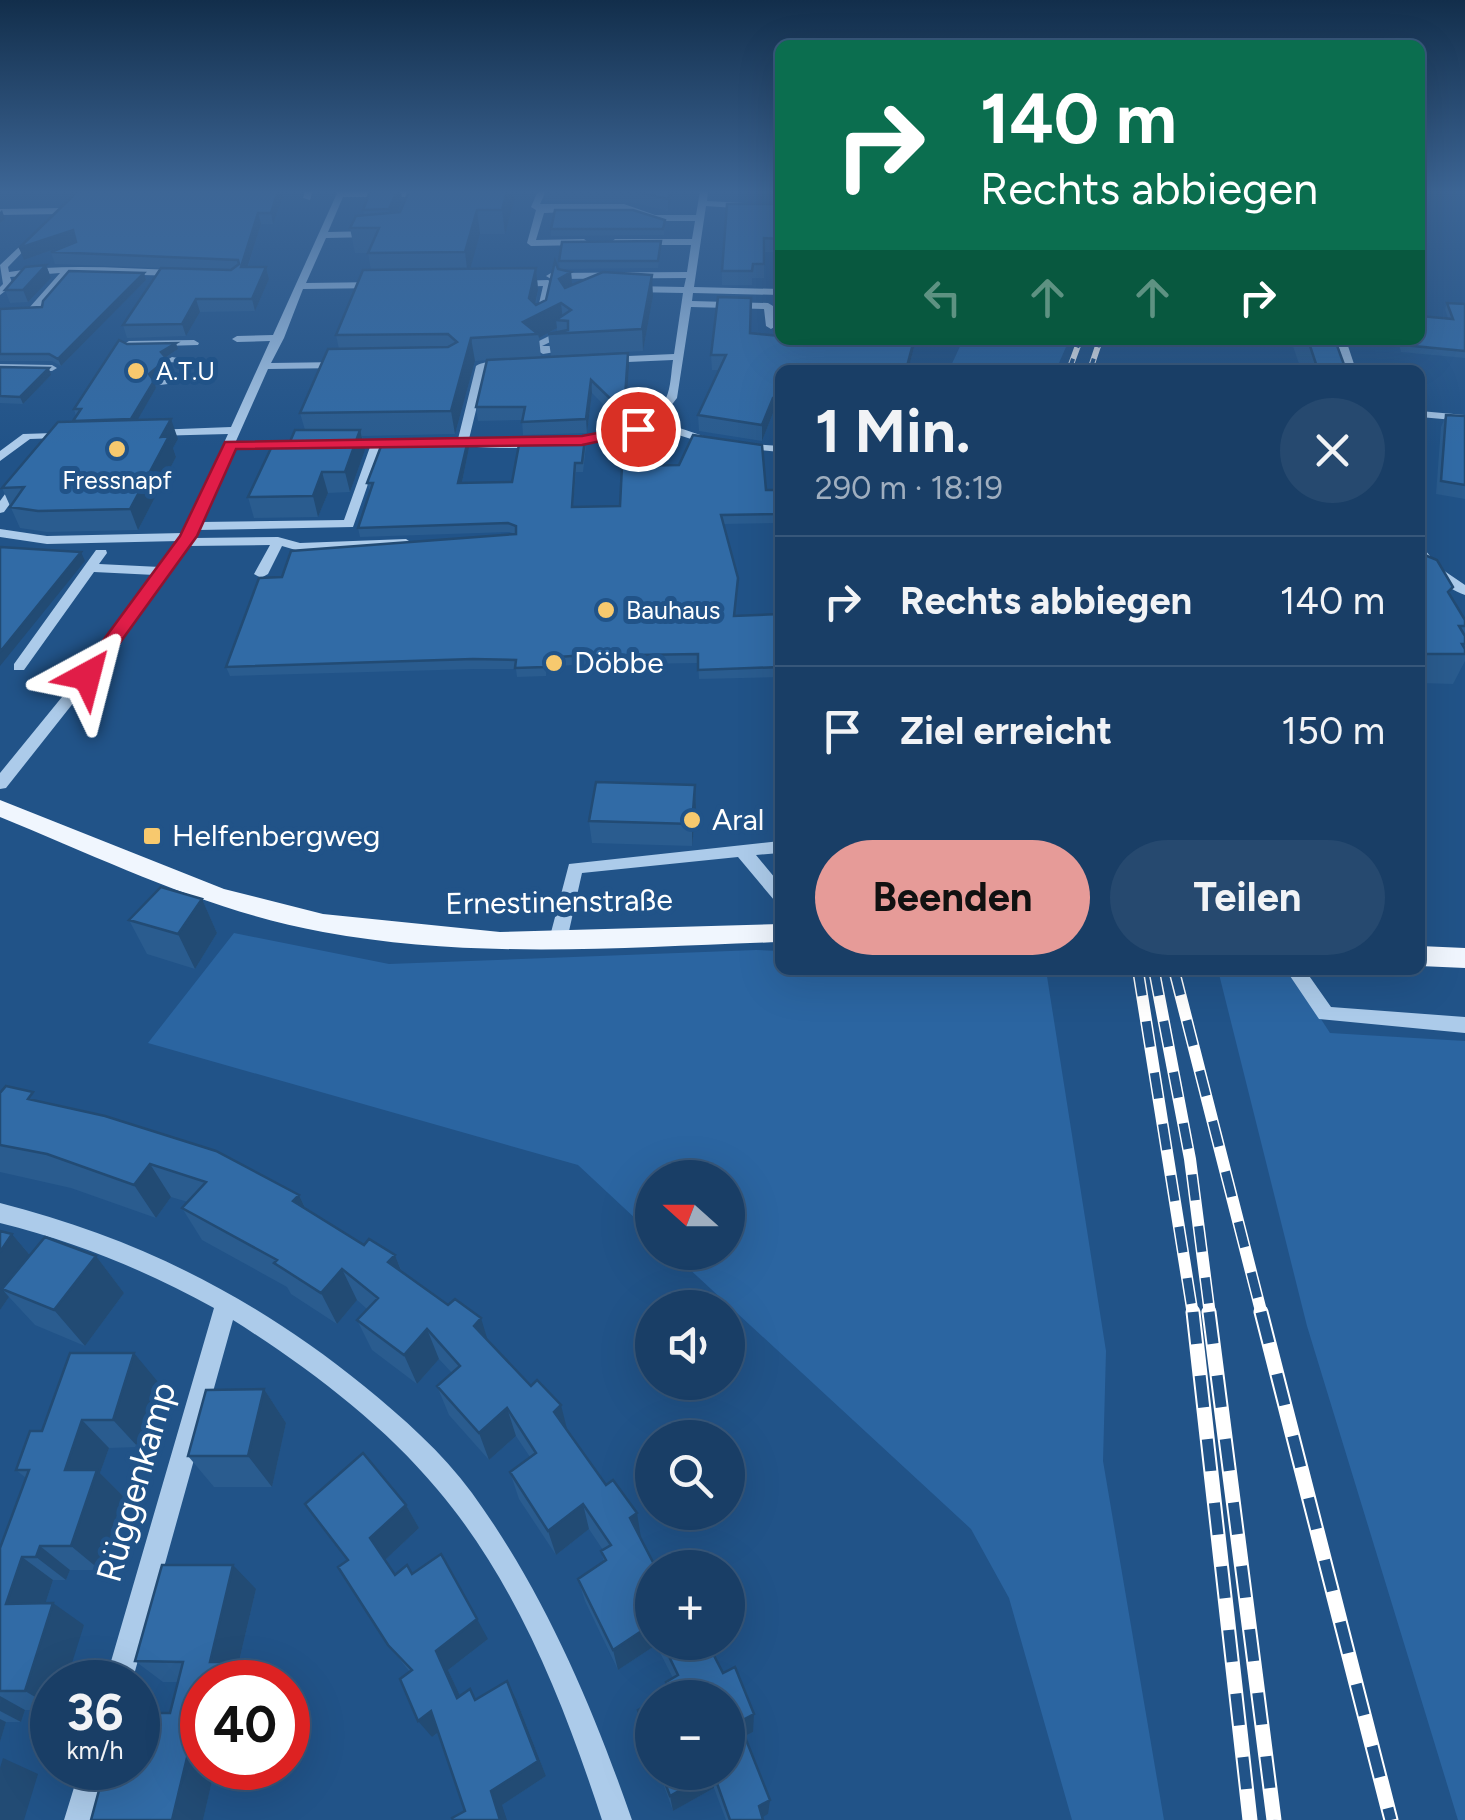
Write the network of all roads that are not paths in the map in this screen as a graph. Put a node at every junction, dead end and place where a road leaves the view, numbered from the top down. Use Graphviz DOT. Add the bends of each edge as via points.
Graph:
graph roads {
  1 [pos="63,276"];
  2 [pos="305,276"];
  3 [pos="617,276"];
  4 [pos="635,276"];
  5 [pos="691,276"];
  6 [pos="690,282"];
  7 [pos="775,282"];
  8 [pos="550,283"];
  9 [pos="494,284"];
  10 [pos="398,285"];
  11 [pos="300,286"];
  12 [pos="609,289"];
  13 [pos="595,290"];
  14 [pos="775,291"];
  15 [pos="687,304"];
  16 [pos="18,310"];
  17 [pos="540,321"];
  18 [pos="771,326"];
  19 [pos="564,331"];
  20 [pos="279,338"];
  21 [pos="237,339"];
  22 [pos="194,342"];
  23 [pos="129,344"];
  24 [pos="563,348"];
  25 [pos="679,357"];
  26 [pos="594,360"];
  27 [pos="562,362"];
  28 [pos="359,364"];
  29 [pos="266,366"];
  30 [pos="0,367"];
  31 [pos="52,368"];
  32 [pos="1425,414"];
  33 [pos="1465,418"];
  34 [pos="653,423"];
  35 [pos="237,430"];
  36 [pos="141,433"];
  37 [pos="72,435"];
  38 [pos="4,436"];
  39 [pos="26,436"];
  40 [pos="54,436"];
  41 [pos="464,442"];
  42 [pos="377,443"];
  43 [pos="304,444"];
  44 [pos="322,444"];
  45 [pos="230,445"];
  46 [pos="775,449"];
  47 [pos="43,450"];
  48 [pos="0,456"];
  49 [pos="32,465"];
  50 [pos="0,509"];
  51 [pos="0,533"];
  52 [pos="189,535"];
  53 [pos="278,541"];
  54 [pos="414,543"];
  55 [pos="0,550"];
  56 [pos="1425,561"];
  57 [pos="261,574"];
  58 [pos="79,576"];
  59 [pos="160,577"];
  60 [pos="1465,592"];
  61 [pos="19,666"];
  62 [pos="0,784"];
  63 [pos="0,808"];
  64 [pos="775,848"];
  65 [pos="745,854"];
  66 [pos="775,890"];
  67 [pos="775,933"];
  68 [pos="558,940"];
  69 [pos="1425,956"];
  70 [pos="1465,958"];
  71 [pos="1299,975"];
  72 [pos="1465,1025"];
  73 [pos="0,1213"];
  74 [pos="226,1302"];
  75 [pos="124,1660"];
  76 [pos="88,1790"];
  77 [pos="79,1820"];
  78 [pos="617,1820"];
  1 -- 16 [label="street" via="37,309"];
  2 -- 11 [label="street"];
  3 -- 8 [label="street"];
  4 -- 6 [label="street"];
  5 -- 6 [label="street"];
  6 -- 7 [label="street"];
  6 -- 12 [label="street"];
  6 -- 14 [label="street"];
  6 -- 15 [label="street"];
  8 -- 9 [label="street"];
  8 -- 13 [label="street"];
  8 -- 17 [label="street"];
  10 -- 11 [label="street"];
  11 -- 20 [label="street"];
  15 -- 18 [label="street" via="768,306"];
  15 -- 25 [label="street"];
  19 -- 24 [label="street" via="535,348"];
  20 -- 21 [label="street"];
  20 -- 29 [label="street"];
  22 -- 23 [label="street"];
  25 -- 26 [label="street"];
  25 -- 34 [label="street" via="668,408"];
  27 -- 41 [label="street" via="481,366"];
  28 -- 29 [label="street"];
  29 -- 35 [label="street"];
  30 -- 31 [label="street"];
  32 -- 33 [label="street"];
  34 -- 41 [label="street" via="582,440"];
  34 -- 46 [label="street" via="715,443"];
  35 -- 36 [label="street"];
  35 -- 45 [label="street"];
  37 -- 40 [label="street"];
  38 -- 39 [label="street"];
  39 -- 40 [label="street"];
  39 -- 48 [label="street"];
  40 -- 47 [label="street"];
  41 -- 42 [label="street"];
  42 -- 44 [label="street"];
  42 -- 52 [label="street" via="349,524"];
  43 -- 45 [label="street"];
  45 -- 52 [label="street"];
  49 -- 50 [label="street"];
  51 -- 52 [label="street" via="47,540"];
  52 -- 53 [label="street"];
  52 -- 59 [label="street"];
  53 -- 54 [label="street" via="298,547"];
  53 -- 57 [label="street"];
  55 -- 58 [label="street" via="101,553"];
  56 -- 60 [label="street"];
  58 -- 59 [label="street"];
  58 -- 61 [label="street"];
  59 -- 62 [label="street"];
  63 -- 68 [label="main road, Ernestinenstraße" via="258,909 386,933"];
  64 -- 65 [label="street"];
  65 -- 66 [label="street"];
  65 -- 68 [label="street" via="575,868"];
  67 -- 68 [label="main road, Ernestinenstraße"];
  69 -- 70 [label="main road"];
  71 -- 72 [label="street" via="1326,1014"];
  73 -- 74 [label="street" via="102,1240"];
  74 -- 75 [label="street, Rüggenkamp"];
  74 -- 78 [label="street" via="387,1420 461,1498 533,1615 586,1726"];
  76 -- 77 [label="street"];
}
